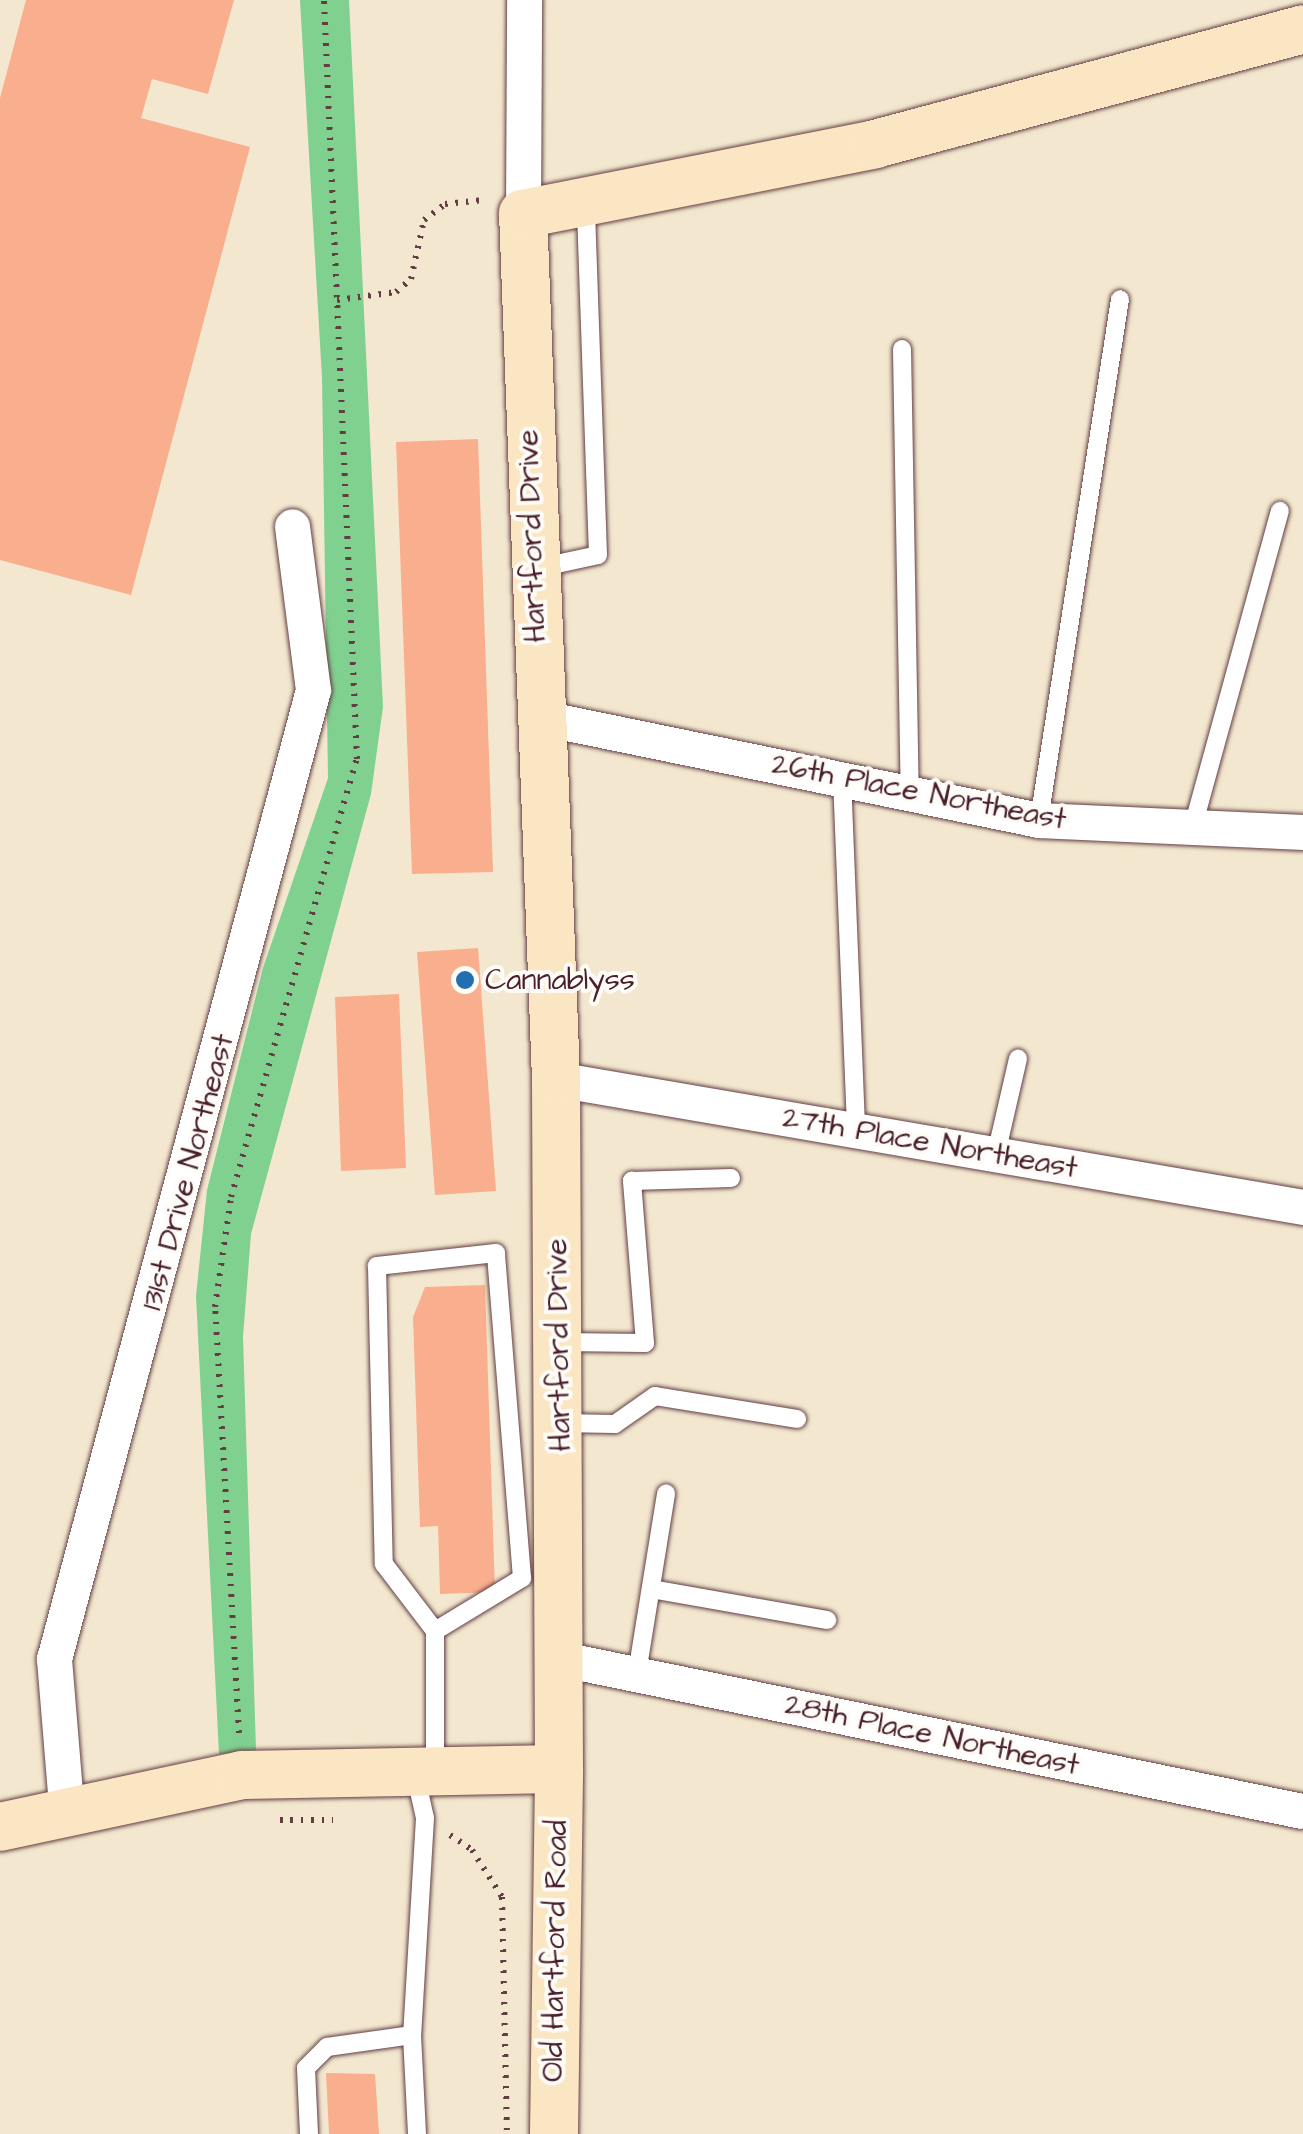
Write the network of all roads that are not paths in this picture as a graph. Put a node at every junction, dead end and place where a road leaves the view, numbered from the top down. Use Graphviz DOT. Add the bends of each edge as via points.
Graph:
graph roads {
  1 [pos="524,0"];
  2 [pos="1303,28"];
  3 [pos="586,204"];
  4 [pos="523,214"];
  5 [pos="1120,299"];
  6 [pos="902,350"];
  7 [pos="1280,510"];
  8 [pos="292,526"];
  9 [pos="533,569"];
  10 [pos="538,718"];
  11 [pos="842,778"];
  12 [pos="910,793"];
  13 [pos="1039,820"];
  14 [pos="1192,830"];
  15 [pos="1303,832"];
  16 [pos="1018,1059"];
  17 [pos="556,1079"];
  18 [pos="856,1131"];
  19 [pos="996,1154"];
  20 [pos="731,1178"];
  21 [pos="1303,1207"];
  22 [pos="559,1342"];
  23 [pos="797,1419"];
  24 [pos="560,1424"];
  25 [pos="666,1493"];
  26 [pos="651,1588"];
  27 [pos="827,1620"];
  28 [pos="435,1631"];
  29 [pos="562,1659"];
  30 [pos="637,1673"];
  31 [pos="424,1768"];
  32 [pos="560,1769"];
  33 [pos="1302,1811"];
  34 [pos="66,1817"];
  35 [pos="0,1827"];
  36 [pos="412,2035"];
  37 [pos="308,2134"];
  38 [pos="417,2134"];
  39 [pos="554,2134"];
  1 -- 4 [label="street"];
  2 -- 3 [label="main road" via="876,144"];
  3 -- 4 [label="main road"];
  3 -- 9 [label="lane" via="598,555"];
  4 -- 9 [label="main road, Hartford Drive"];
  5 -- 13 [label="lane"];
  6 -- 12 [label="lane"];
  7 -- 14 [label="lane"];
  8 -- 34 [label="street, 131st Drive Northeast" via="313,690 54,1660"];
  9 -- 10 [label="main road, Hartford Drive"];
  10 -- 11 [label="street, 26th Place Northeast"];
  10 -- 17 [label="main road, Hartford Drive"];
  11 -- 12 [label="street, 26th Place Northeast"];
  11 -- 18 [label="lane"];
  12 -- 13 [label="street, 26th Place Northeast"];
  13 -- 14 [label="street, 26th Place Northeast"];
  14 -- 15 [label="street, 26th Place Northeast"];
  16 -- 19 [label="lane"];
  17 -- 18 [label="street, 27th Place Northeast"];
  17 -- 22 [label="main road, Hartford Drive"];
  18 -- 19 [label="street, 27th Place Northeast"];
  19 -- 21 [label="street, 27th Place Northeast"];
  20 -- 22 [label="lane" via="632,1181 645,1342"];
  22 -- 24 [label="main road, Hartford Drive"];
  23 -- 24 [label="lane" via="655,1396 616,1424"];
  24 -- 29 [label="main road, Hartford Drive"];
  25 -- 26 [label="lane"];
  26 -- 27 [label="lane"];
  26 -- 30 [label="lane"];
  28 -- 28 [label="lane" via="384,1564 377,1266 496,1252 522,1578"];
  28 -- 31 [label="lane"];
  29 -- 30 [label="street, 28th Place Northeast"];
  29 -- 32 [label="main road, Hartford Drive"];
  30 -- 33 [label="street, 28th Place Northeast"];
  31 -- 32 [label="main road"];
  31 -- 34 [label="main road" via="242,1775"];
  31 -- 36 [label="lane"];
  32 -- 39 [label="main road, Old Hartford Road"];
  34 -- 35 [label="main road"];
  36 -- 37 [label="lane" via="328,2047 306,2068"];
  36 -- 38 [label="lane"];
}
